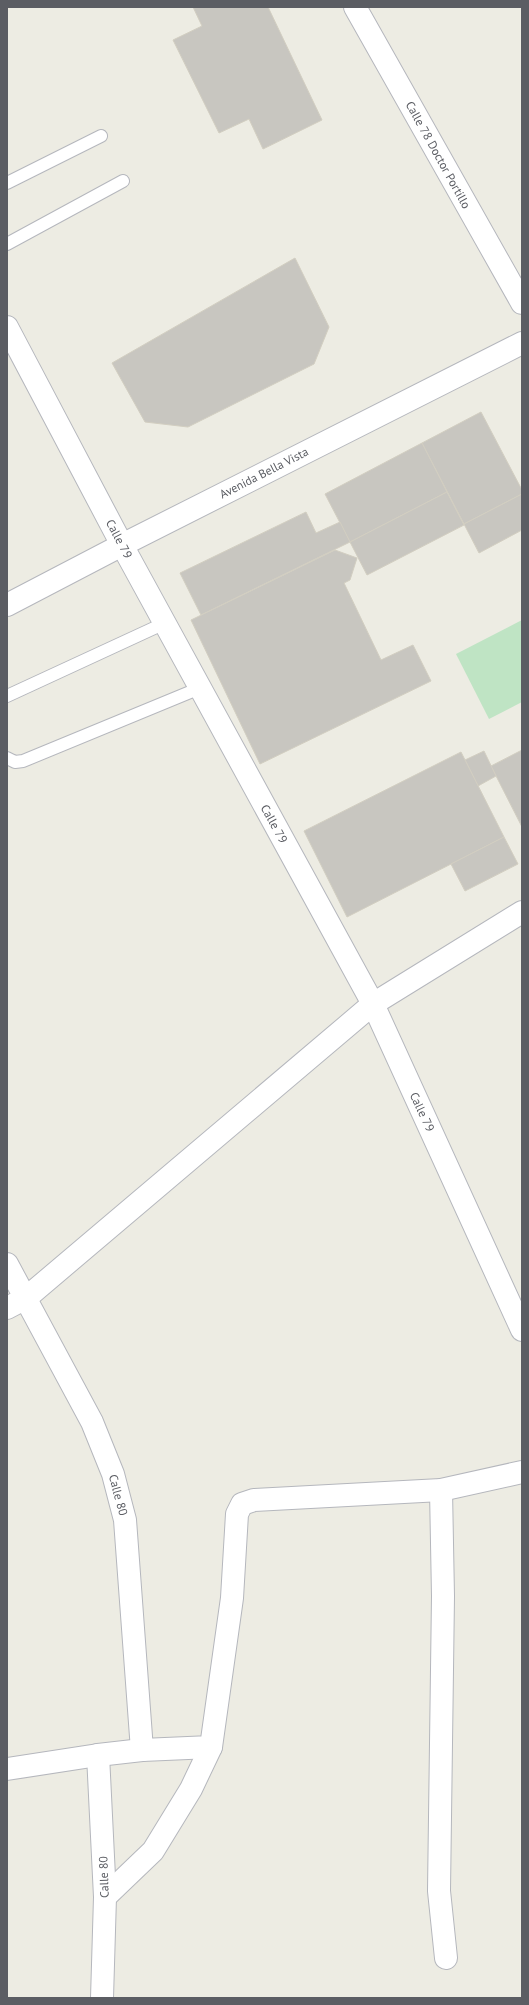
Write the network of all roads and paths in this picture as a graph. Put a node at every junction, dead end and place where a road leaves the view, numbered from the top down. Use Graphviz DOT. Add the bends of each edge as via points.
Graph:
graph roads {
  1 [pos="355,7"];
  2 [pos="101,136"];
  3 [pos="123,181"];
  4 [pos="7,183"];
  5 [pos="7,244"];
  6 [pos="522,303"];
  7 [pos="7,327"];
  8 [pos="522,343"];
  9 [pos="122,545"];
  10 [pos="7,605"];
  11 [pos="165,623"];
  12 [pos="200,688"];
  13 [pos="7,696"];
  14 [pos="7,758"];
  15 [pos="522,912"];
  16 [pos="373,1004"];
  17 [pos="7,1264"];
  18 [pos="26,1298"];
  19 [pos="7,1308"];
  20 [pos="522,1330"];
  21 [pos="522,1472"];
  22 [pos="441,1490"];
  23 [pos="211,1747"];
  24 [pos="142,1750"];
  25 [pos="98,1755"];
  26 [pos="7,1769"];
  27 [pos="105,1897"];
  28 [pos="446,1958"];
  29 [pos="102,1998"];
  1 -- 6 [label="street, Calle 78 Doctor Portillo"];
  2 -- 4 [label="lane"];
  3 -- 5 [label="lane"];
  7 -- 9 [label="street, Calle 79"];
  8 -- 9 [label="street, Avenida Bella Vista"];
  9 -- 10 [label="street, Avenida Bella Vista"];
  9 -- 11 [label="street, Calle 79"];
  11 -- 12 [label="street, Calle 79"];
  11 -- 13 [label="lane"];
  12 -- 14 [label="lane" via="23,761 15,762"];
  12 -- 16 [label="street, Calle 79"];
  15 -- 16 [label="street"];
  16 -- 18 [label="street"];
  16 -- 20 [label="street, Calle 79"];
  17 -- 18 [label="street, Calle 80"];
  18 -- 19 [label="street"];
  18 -- 24 [label="street, Calle 80" via="92,1422 113,1474 125,1520"];
  21 -- 22 [label="street"];
  22 -- 23 [label="street" via="254,1500 242,1504 237,1514 232,1598"];
  22 -- 28 [label="street" via="443,1596 439,1891"];
  23 -- 24 [label="street"];
  23 -- 27 [label="street" via="191,1789 153,1851"];
  24 -- 25 [label="street"];
  25 -- 26 [label="street"];
  25 -- 27 [label="street, Calle 80"];
  27 -- 29 [label="street, Calle 80"];
}
